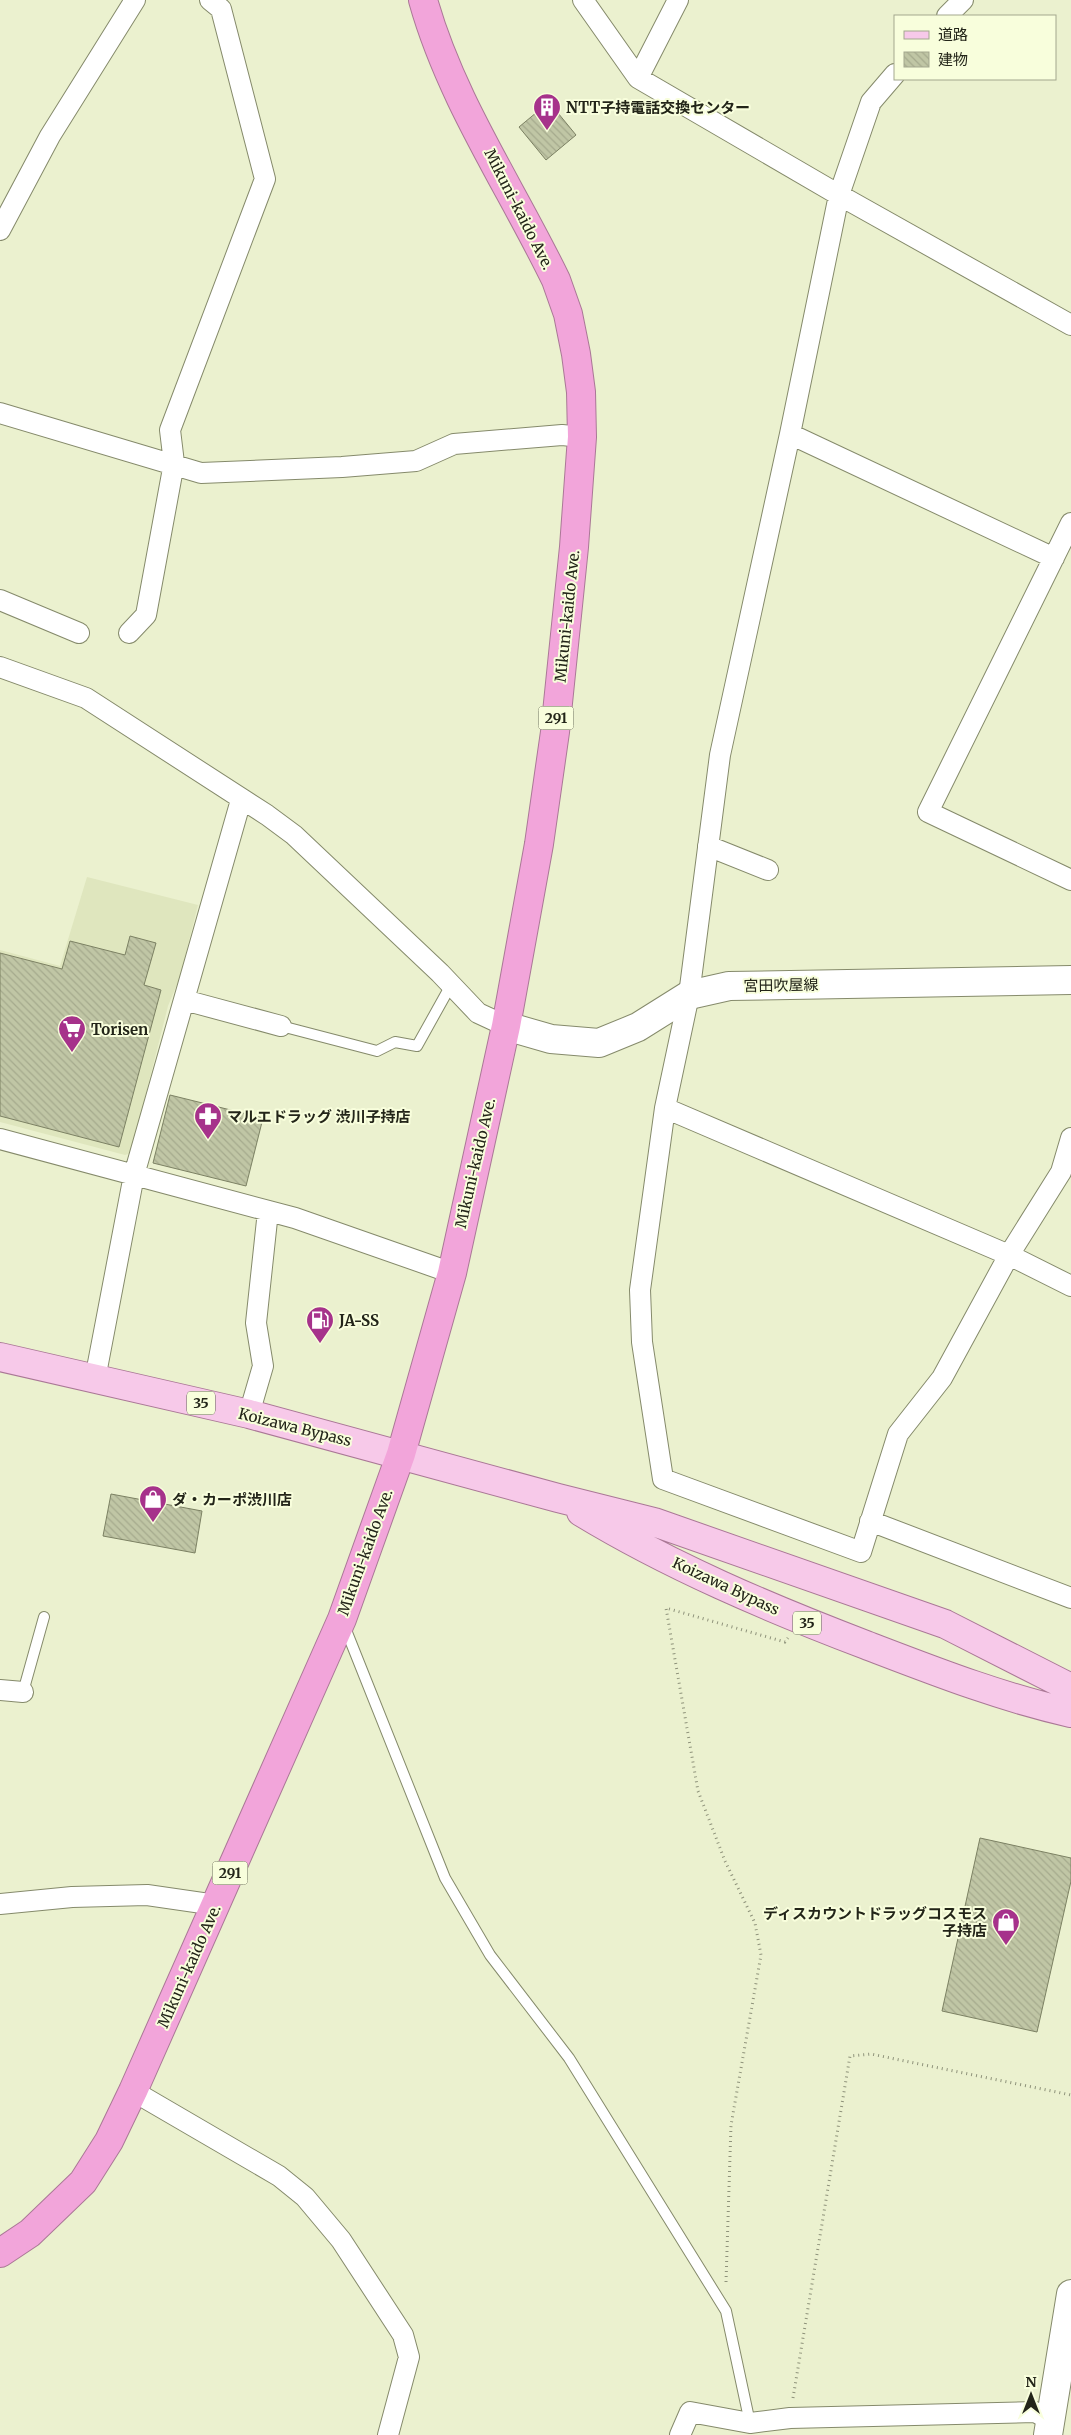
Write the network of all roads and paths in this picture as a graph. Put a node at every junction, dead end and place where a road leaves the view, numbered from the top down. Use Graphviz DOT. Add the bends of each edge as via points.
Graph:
graph roads {
  1 [pos="134,0"];
  2 [pos="210,0"];
  3 [pos="423,0"];
  4 [pos="583,0"];
  5 [pos="678,0"];
  6 [pos="963,0"];
  7 [pos="948,15"];
  8 [pos="894,75"];
  9 [pos="638,78"];
  10 [pos="839,195"];
  11 [pos="0,230"];
  12 [pos="1071,325"];
  13 [pos="0,413"];
  14 [pos="790,434"];
  15 [pos="582,437"];
  16 [pos="174,463"];
  17 [pos="1071,523"];
  18 [pos="1054,558"];
  19 [pos="0,600"];
  20 [pos="79,633"];
  21 [pos="129,633"];
  22 [pos="0,668"];
  23 [pos="241,800"];
  24 [pos="708,846"];
  25 [pos="768,870"];
  26 [pos="1071,880"];
  27 [pos="1071,980"];
  28 [pos="451,985"];
  29 [pos="689,995"];
  30 [pos="184,1000"];
  31 [pos="281,1026"];
  32 [pos="506,1026"];
  33 [pos="665,1108"];
  34 [pos="1071,1138"];
  35 [pos="0,1139"];
  36 [pos="134,1175"];
  37 [pos="268,1211"];
  38 [pos="1009,1255"];
  39 [pos="452,1273"];
  40 [pos="1071,1286"];
  41 [pos="0,1357"];
  42 [pos="95,1379"];
  43 [pos="250,1414"];
  44 [pos="401,1454"];
  45 [pos="558,1498"];
  46 [pos="870,1521"];
  47 [pos="1071,1598"];
  48 [pos="44,1617"];
  49 [pos="342,1619"];
  50 [pos="803,1621"];
  51 [pos="1071,1688"];
  52 [pos="0,1690"];
  53 [pos="23,1692"];
  54 [pos="1071,1713"];
  55 [pos="0,1904"];
  56 [pos="216,1905"];
  57 [pos="133,2091"];
  58 [pos="1071,2095"];
  59 [pos="0,2253"];
  60 [pos="1071,2294"];
  61 [pos="726,2311"];
  62 [pos="790,2418"];
  63 [pos="750,2423"];
  64 [pos="1056,2426"];
  65 [pos="388,2435"];
  66 [pos="680,2435"];
  1 -- 11 [label="street" via="50,136"];
  2 -- 16 [label="street" via="221,9 265,179 170,430"];
  3 -- 15 [label="highway, Mikuni-kaido Ave. / 291" via="452,82 556,280 568,314 576,354 582,392"];
  4 -- 9 [label="street"];
  5 -- 9 [label="street"];
  6 -- 7 [label="street"];
  8 -- 10 [label="street" via="871,102"];
  9 -- 10 [label="street"];
  10 -- 12 [label="street"];
  10 -- 14 [label="street"];
  13 -- 16 [label="street"];
  14 -- 18 [label="street"];
  14 -- 24 [label="street" via="720,755"];
  15 -- 16 [label="street" via="562,435 454,444 416,461 342,467 200,473"];
  15 -- 32 [label="highway, Mikuni-kaido Ave. / 291" via="555,732 539,844"];
  16 -- 21 [label="street" via="146,615"];
  17 -- 18 [label="street"];
  18 -- 26 [label="street" via="928,812"];
  19 -- 20 [label="street"];
  22 -- 23 [label="street" via="86,698"];
  23 -- 28 [label="street" via="294,836"];
  23 -- 30 [label="street"];
  24 -- 25 [label="street"];
  24 -- 29 [label="street"];
  27 -- 29 [label="main road, 宮田吹屋線" via="728,986"];
  28 -- 31 [label="lane" via="417,1046 395,1042 376,1051"];
  28 -- 32 [label="street" via="478,1013"];
  29 -- 32 [label="main road, 宮田吹屋線" via="638,1027 599,1043 551,1039"];
  29 -- 33 [label="street"];
  30 -- 31 [label="street"];
  30 -- 36 [label="street"];
  32 -- 39 [label="highway, Mikuni-kaido Ave. / 291"];
  33 -- 38 [label="street"];
  33 -- 46 [label="street" via="640,1290 642,1342 663,1479 861,1552"];
  34 -- 38 [label="street" via="1061,1172"];
  35 -- 36 [label="street"];
  36 -- 37 [label="street"];
  36 -- 42 [label="street"];
  37 -- 39 [label="street"];
  37 -- 43 [label="street" via="256,1323 263,1366"];
  38 -- 40 [label="street"];
  38 -- 46 [label="street" via="942,1378 898,1434"];
  39 -- 44 [label="highway, Mikuni-kaido Ave. / 291"];
  41 -- 42 [label="main road, Koizawa Bypass / 35"];
  42 -- 43 [label="main road, Koizawa Bypass / 35"];
  43 -- 44 [label="main road, Koizawa Bypass / 35"];
  44 -- 45 [label="main road, Koizawa Bypass / 35"];
  44 -- 49 [label="highway, Mikuni-kaido Ave. / 291"];
  45 -- 50 [label="main road, Koizawa Bypass / 35" via="629,1541"];
  45 -- 51 [label="main road, Koizawa Bypass / 35" via="654,1522 906,1609 980,1641"];
  46 -- 47 [label="street"];
  48 -- 53 [label="lane"];
  49 -- 56 [label="highway, Mikuni-kaido Ave. / 291"];
  49 -- 61 [label="lane" via="445,1878 490,1955 569,2058"];
  50 -- 54 [label="main road, Koizawa Bypass / 35" via="981,1689"];
  50 -- 61 [label="path" via="784,1642 666,1608 698,1791 725,1861 755,1923 761,1955 731,2125"];
  52 -- 53 [label="street"];
  55 -- 56 [label="street" via="72,1897 147,1895"];
  56 -- 57 [label="highway, Mikuni-kaido Ave. / 291"];
  57 -- 59 [label="highway, Mikuni-kaido Ave. / 291" via="109,2141 83,2182 30,2233"];
  57 -- 65 [label="street" via="279,2176 305,2197 341,2240 403,2335 409,2357"];
  58 -- 62 [label="path" via="871,2054 850,2056"];
  60 -- 64 [label="main road"];
  61 -- 63 [label="lane"];
  62 -- 63 [label="street"];
  62 -- 64 [label="street" via="1035,2412"];
  63 -- 66 [label="street" via="690,2412"];
}
